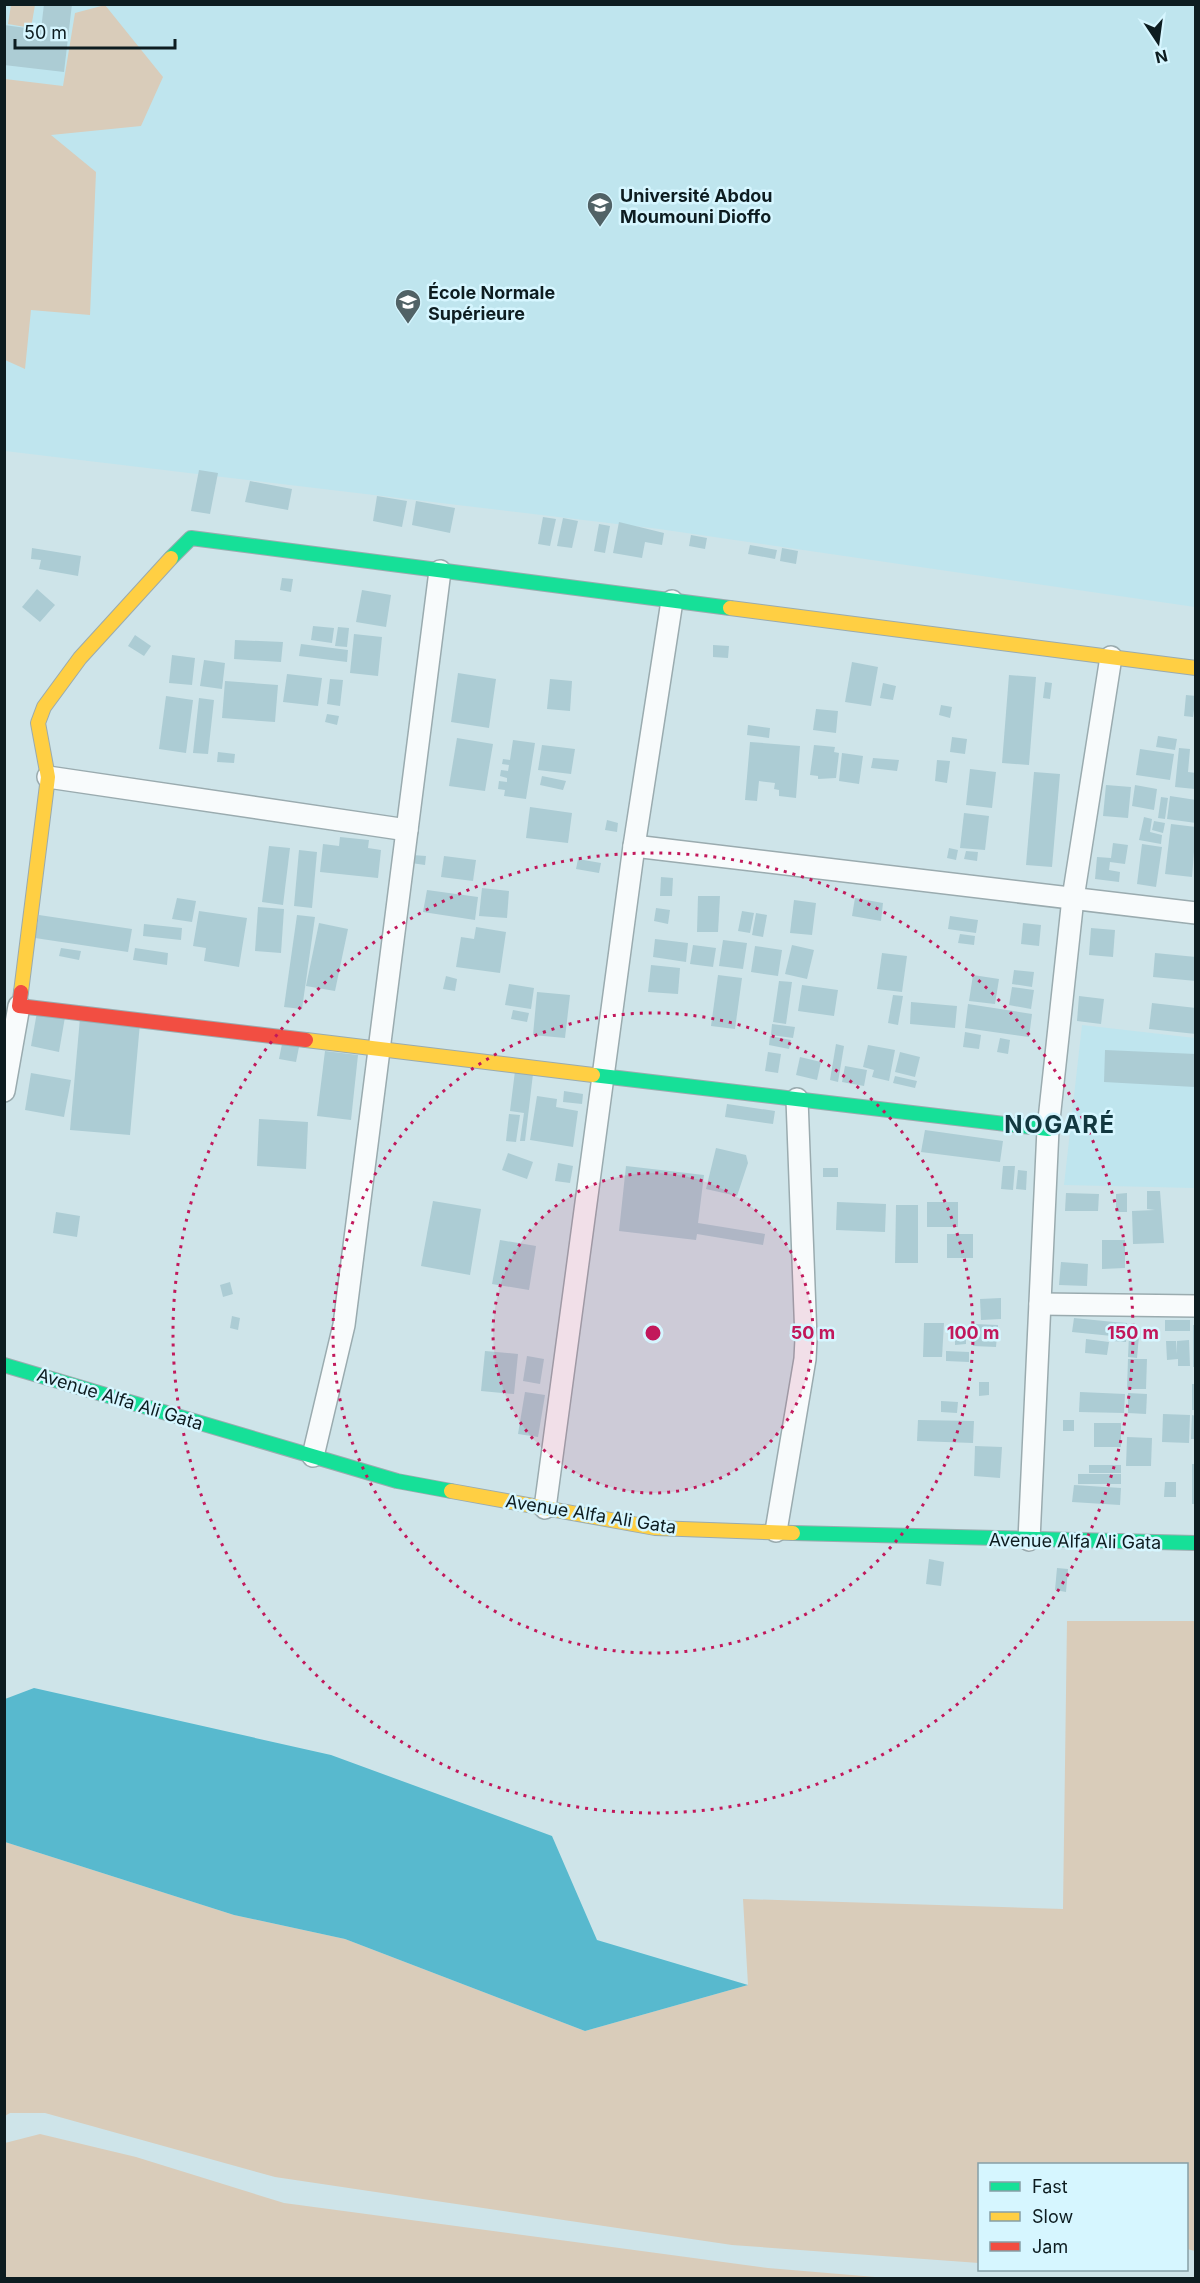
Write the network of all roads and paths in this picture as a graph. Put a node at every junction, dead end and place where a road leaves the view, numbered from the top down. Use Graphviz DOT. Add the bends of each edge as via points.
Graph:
graph roads {
  1 [pos="440,571"];
  2 [pos="672,601"];
  3 [pos="1111,657"];
  4 [pos="1196,668"];
  5 [pos="48,777"];
  6 [pos="407,830"];
  7 [pos="634,846"];
  8 [pos="1073,898"];
  9 [pos="1196,913"];
  10 [pos="19,1006"];
  11 [pos="380,1048"];
  12 [pos="603,1074"];
  13 [pos="4,1091"];
  14 [pos="797,1099"];
  15 [pos="1048,1129"];
  16 [pos="1040,1304"];
  17 [pos="1196,1306"];
  18 [pos="4,1365"];
  19 [pos="313,1456"];
  20 [pos="545,1508"];
  21 [pos="776,1531"];
  22 [pos="1029,1540"];
  23 [pos="1196,1543"];
  1 -- 2 [label="street"];
  1 -- 5 [label="street" via="191,538 116,616 46,705 38,721"];
  1 -- 6 [label="street"];
  2 -- 3 [label="street"];
  2 -- 7 [label="street"];
  3 -- 4 [label="street"];
  3 -- 8 [label="street"];
  5 -- 6 [label="street"];
  5 -- 10 [label="street"];
  6 -- 11 [label="street"];
  7 -- 8 [label="street"];
  7 -- 12 [label="street"];
  8 -- 9 [label="street"];
  8 -- 15 [label="street"];
  10 -- 11 [label="street"];
  10 -- 13 [label="street"];
  11 -- 12 [label="street"];
  11 -- 19 [label="street" via="344,1324"];
  12 -- 14 [label="street"];
  12 -- 20 [label="street"];
  14 -- 15 [label="street"];
  14 -- 21 [label="street" via="806,1349"];
  15 -- 16 [label="street"];
  16 -- 17 [label="street"];
  16 -- 22 [label="street"];
  18 -- 19 [label="street, Avenue Alfa Ali Gata"];
  19 -- 20 [label="street, Avenue Alfa Ali Gata" via="397,1481"];
  20 -- 21 [label="street, Avenue Alfa Ali Gata" via="655,1528"];
  21 -- 22 [label="street, Avenue Alfa Ali Gata"];
  22 -- 23 [label="street, Avenue Alfa Ali Gata"];
}
